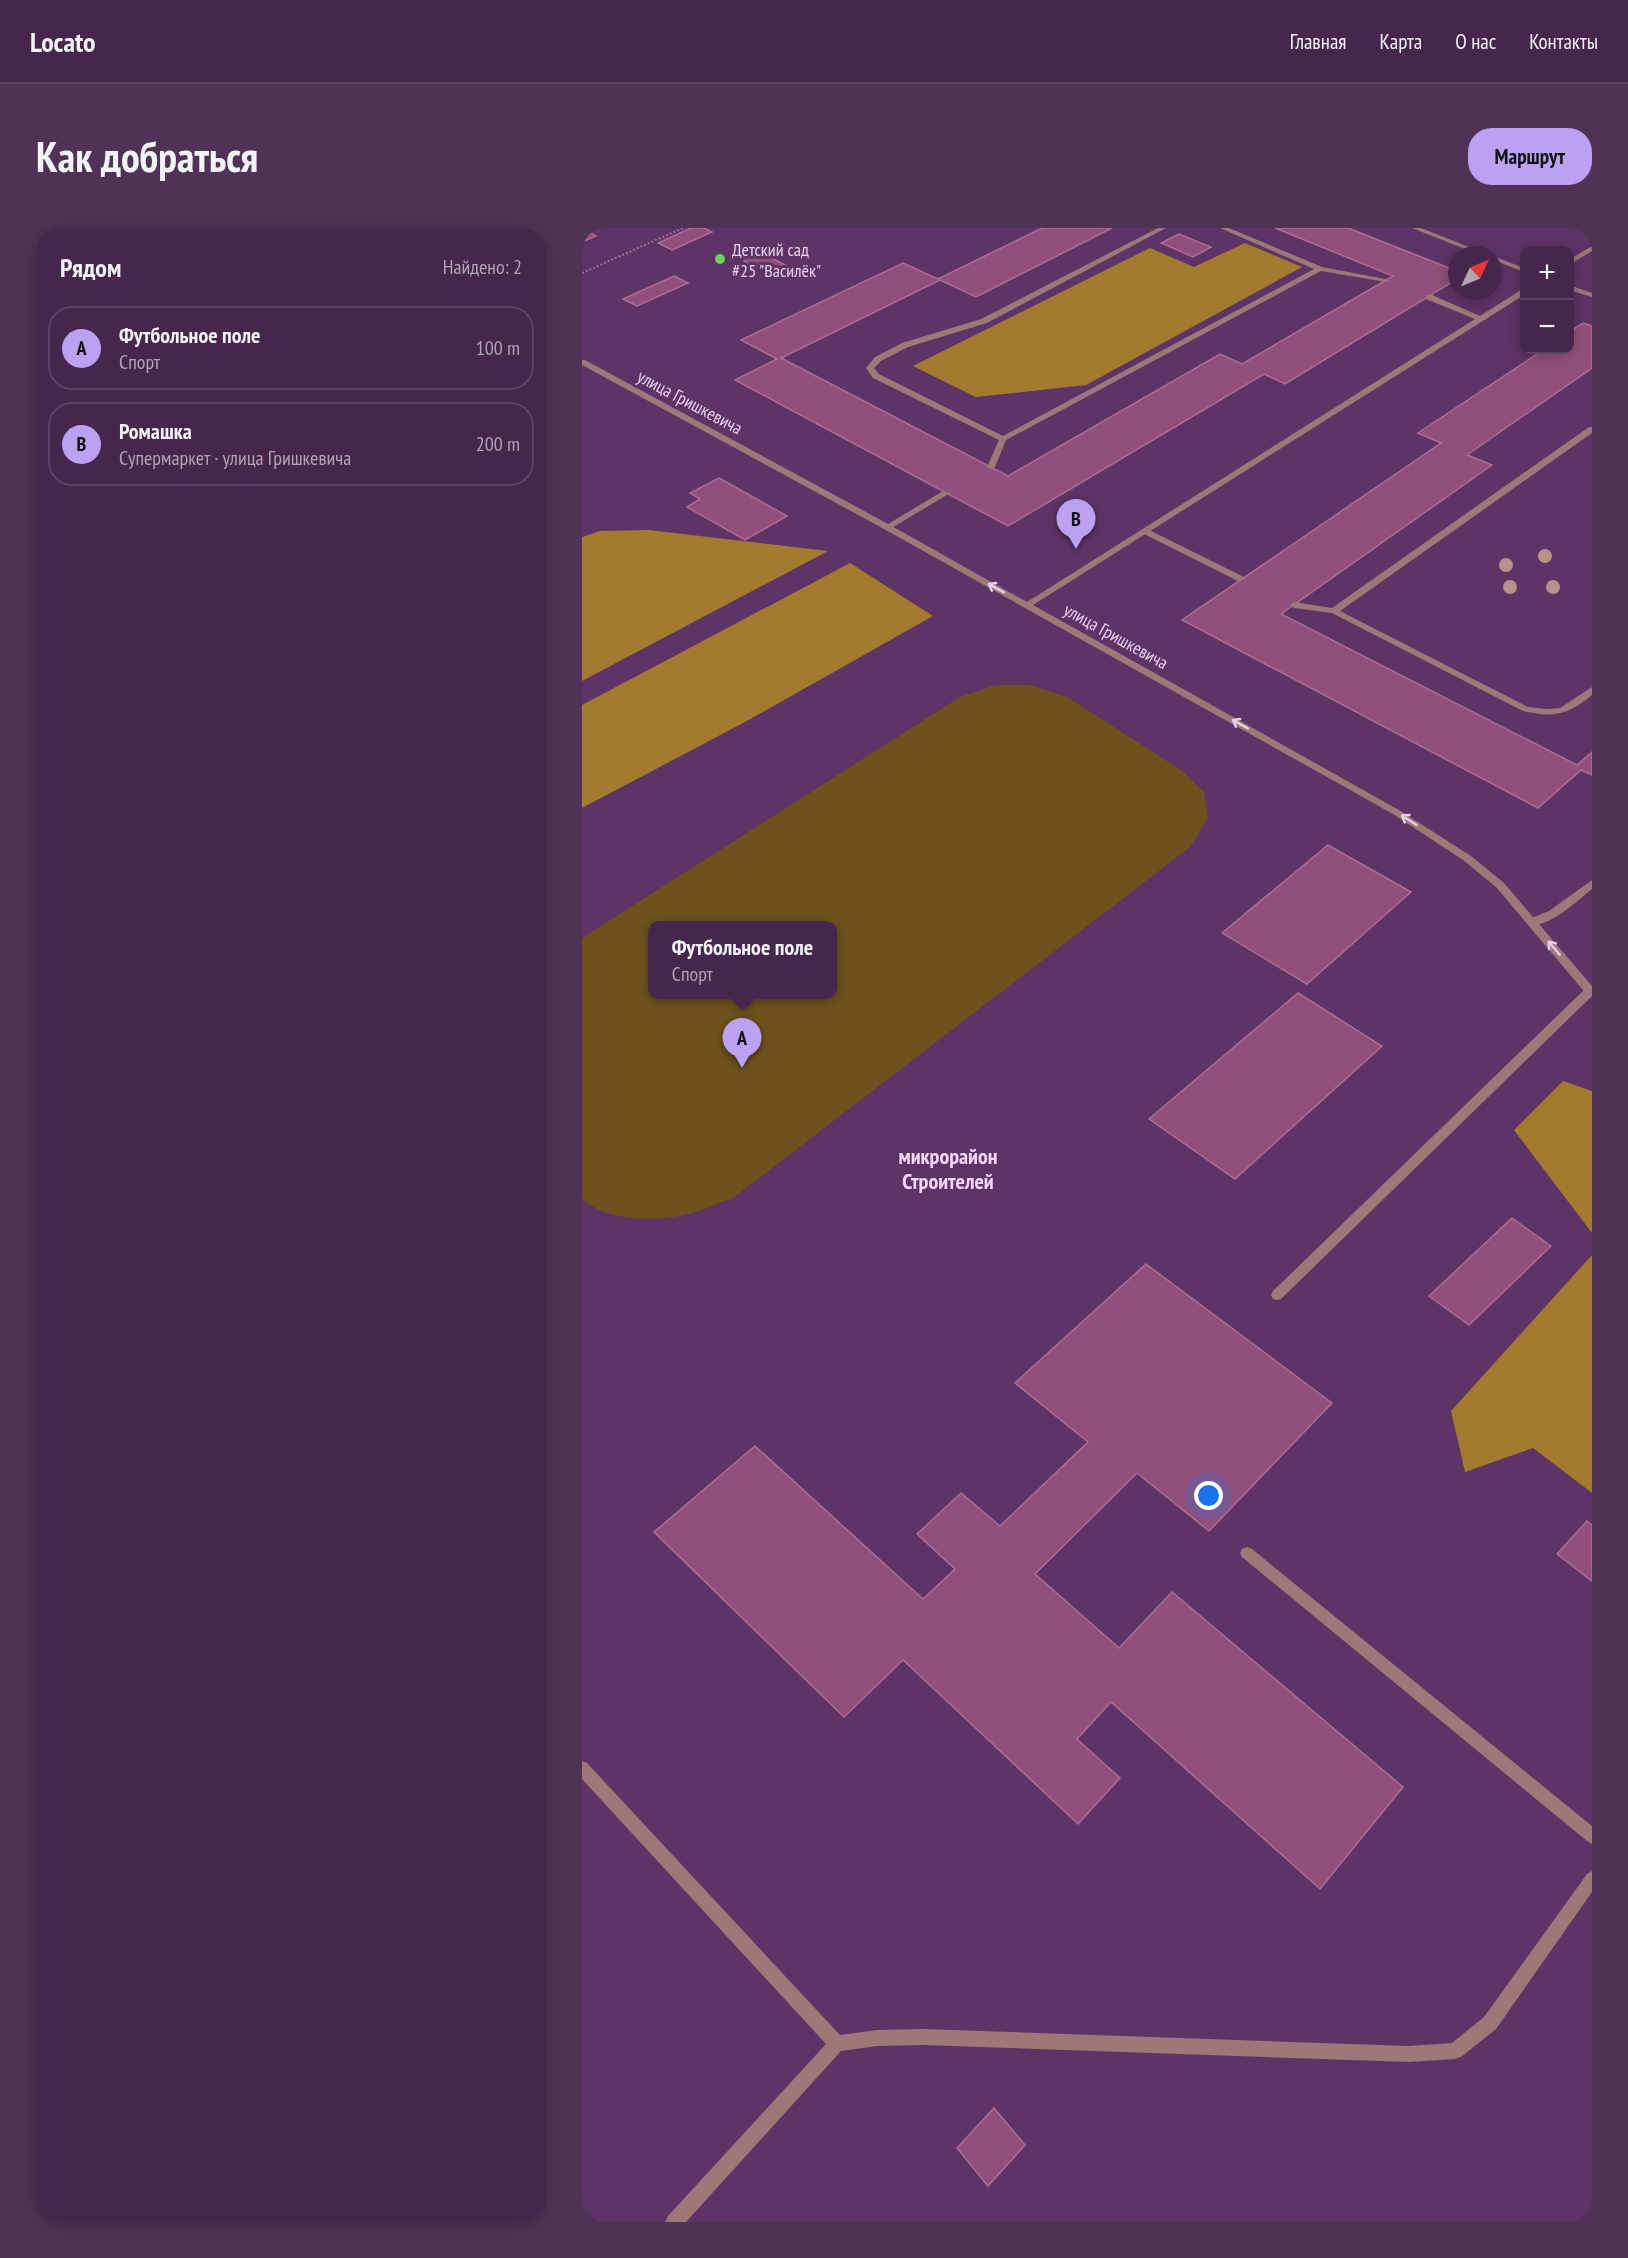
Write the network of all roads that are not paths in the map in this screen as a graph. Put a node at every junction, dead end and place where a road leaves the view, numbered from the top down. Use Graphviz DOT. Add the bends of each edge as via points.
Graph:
graph roads {
  1 [pos="1163,228"];
  2 [pos="1223,228"];
  3 [pos="1415,228"];
  4 [pos="1462,246"];
  5 [pos="1591,250"];
  6 [pos="1574,260"];
  7 [pos="1502,261"];
  8 [pos="1520,268"];
  9 [pos="1320,269"];
  10 [pos="1386,280"];
  11 [pos="1574,289"];
  12 [pos="1520,295"];
  13 [pos="1592,296"];
  14 [pos="1429,297"];
  15 [pos="1483,319"];
  16 [pos="582,362"];
  17 [pos="1592,429"];
  18 [pos="1003,439"];
  19 [pos="991,467"];
  20 [pos="946,493"];
  21 [pos="886,527"];
  22 [pos="1147,532"];
  23 [pos="1242,579"];
  24 [pos="1294,605"];
  25 [pos="1028,606"];
  26 [pos="1334,611"];
  27 [pos="1592,690"];
  28 [pos="1592,884"];
  29 [pos="1533,922"];
  30 [pos="1591,992"];
  31 [pos="1277,1295"];
  32 [pos="1247,1553"];
  33 [pos="582,1768"];
  34 [pos="1592,1836"];
  35 [pos="1592,1879"];
  36 [pos="837,2044"];
  37 [pos="674,2222"];
  1 -- 18 [label="street" via="984,321 905,345 878,359 870,368 876,376"];
  2 -- 9 [label="street"];
  3 -- 4 [label="street"];
  5 -- 6 [label="street"];
  7 -- 8 [label="street"];
  9 -- 10 [label="street"];
  9 -- 18 [label="street"];
  11 -- 13 [label="street"];
  12 -- 15 [label="street"];
  14 -- 15 [label="street"];
  15 -- 22 [label="street"];
  16 -- 21 [label="street, улица Гришкевича"];
  17 -- 26 [label="street"];
  18 -- 19 [label="street"];
  20 -- 21 [label="street"];
  25 -- 21 [label="street, улица Гришкевича, one-way"];
  22 -- 23 [label="street"];
  22 -- 25 [label="street"];
  24 -- 26 [label="street"];
  29 -- 25 [label="street, улица Гришкевича, one-way" via="1500,885 1467,858 1396,812"];
  26 -- 27 [label="street" via="1526,709 1552,714 1570,709"];
  28 -- 29 [label="street" via="1553,914"];
  30 -- 29 [label="street, улица Гришкевича, one-way"];
  30 -- 31 [label="street"];
  32 -- 34 [label="street"];
  33 -- 36 [label="street"];
  35 -- 36 [label="street" via="1490,2023 1455,2051 1409,2054 924,2037"];
  36 -- 37 [label="street"];
}
